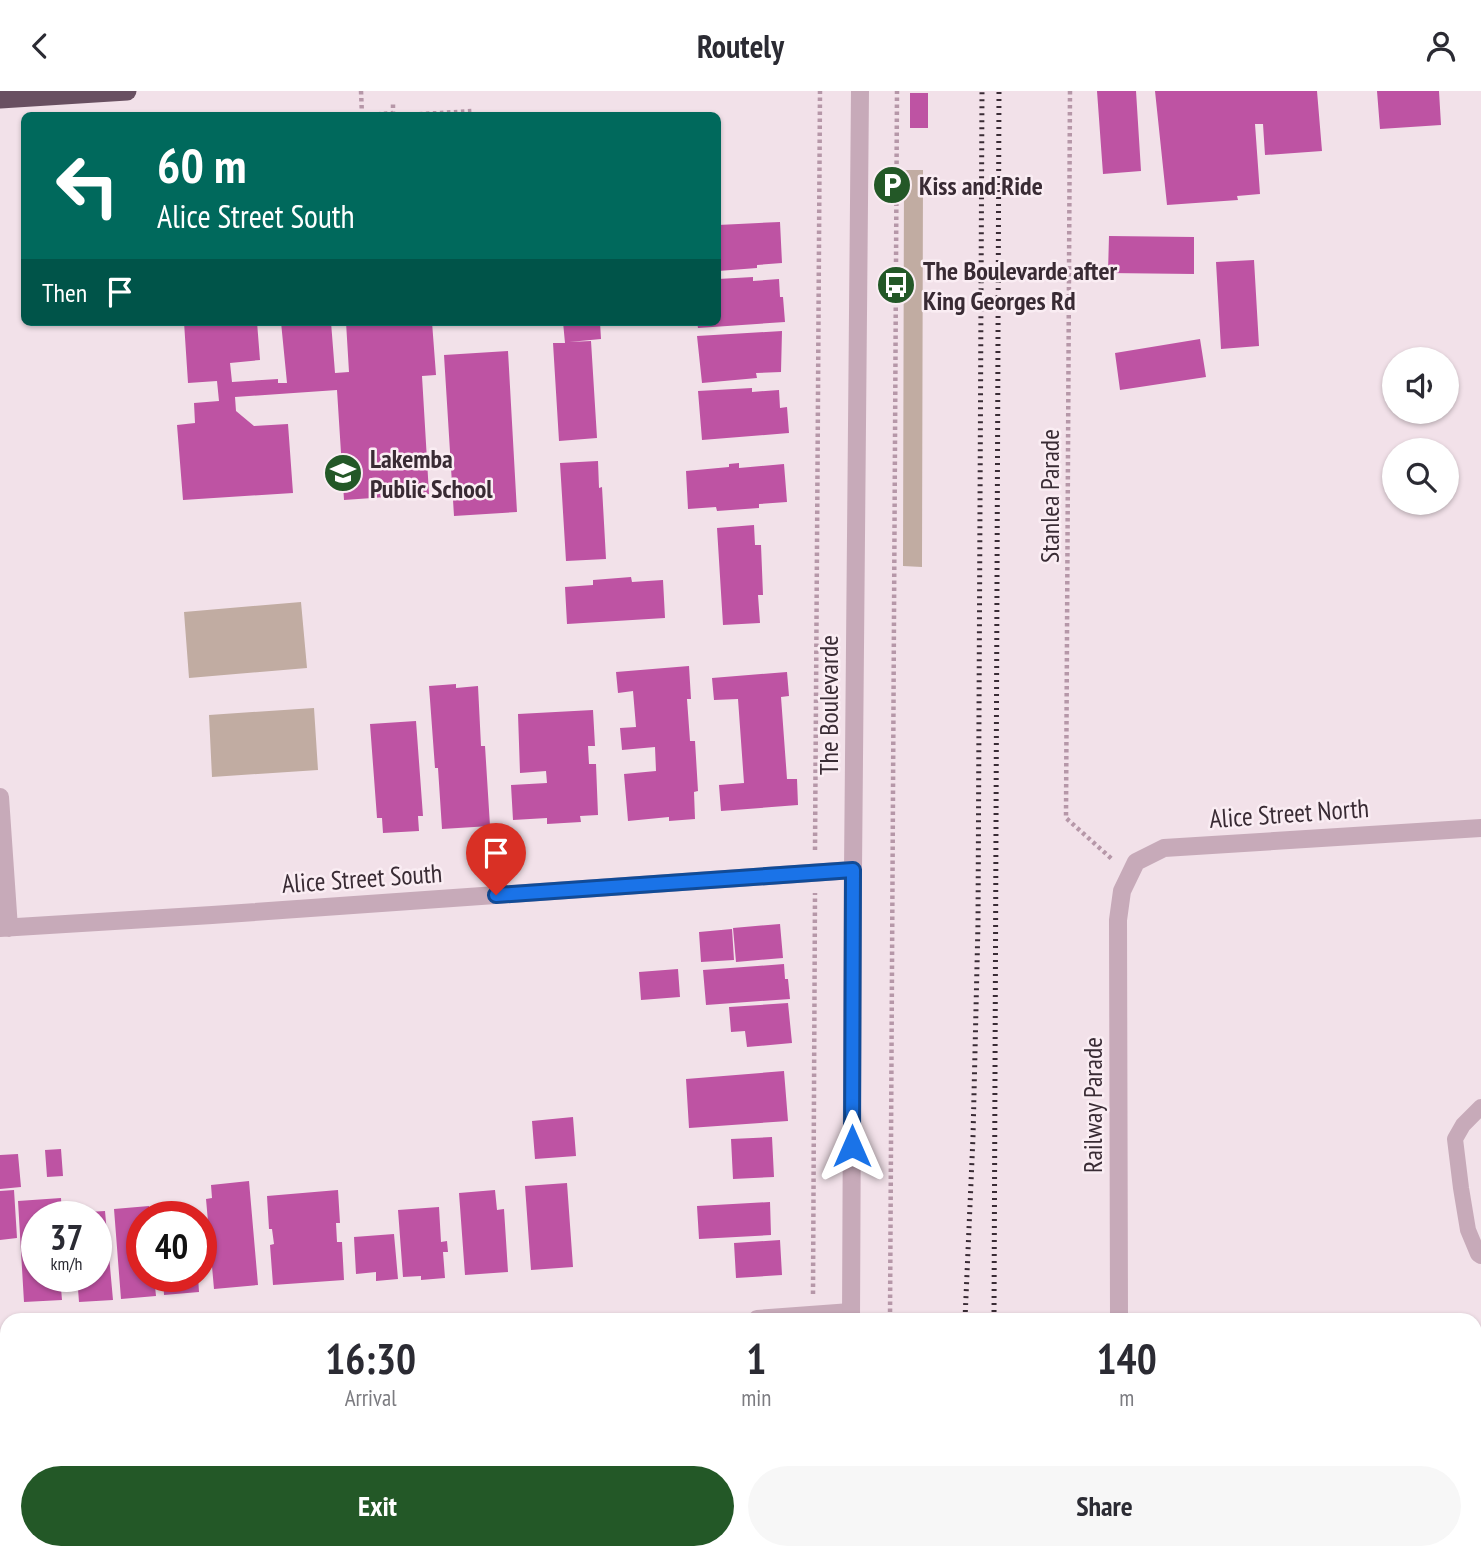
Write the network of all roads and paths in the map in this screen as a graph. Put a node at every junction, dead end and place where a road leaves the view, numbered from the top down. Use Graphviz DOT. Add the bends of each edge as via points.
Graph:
graph roads {
  1 [pos="127,91"];
  2 [pos="361,91"];
  3 [pos="820,91"];
  4 [pos="860,91"];
  5 [pos="897,91"];
  6 [pos="1070,91"];
  7 [pos="0,99"];
  8 [pos="393,104"];
  9 [pos="362,112"];
  10 [pos="393,112"];
  11 [pos="456,112"];
  12 [pos="473,112"];
  13 [pos="0,797"];
  14 [pos="1481,828"];
  15 [pos="853,870"];
  16 [pos="815,873"];
  17 [pos="1125,883"];
  18 [pos="5,928"];
  19 [pos="1481,1107"];
  20 [pos="1481,1256"];
  21 [pos="813,1313"];
  22 [pos="851,1313"];
  23 [pos="890,1313"];
  24 [pos="1119,1313"];
  1 -- 7 [label="highway"];
  2 -- 9 [label="path"];
  3 -- 16 [label="path"];
  4 -- 15 [label="street, The Boulevarde"];
  5 -- 23 [label="path"];
  6 -- 17 [label="path, Stanlea Parade" via="1066,818"];
  8 -- 10 [label="path"];
  11 -- 12 [label="path"];
  13 -- 18 [label="street"];
  14 -- 17 [label="street, Alice Street North" via="1164,848 1136,862"];
  15 -- 16 [label="street, Alice Street South"];
  15 -- 22 [label="street, The Boulevarde"];
  16 -- 18 [label="street, Alice Street South"];
  16 -- 21 [label="path"];
  17 -- 24 [label="street, Railway Parade" via="1118,920"];
  19 -- 20 [label="lane" via="1455,1139 1468,1230"];
}
